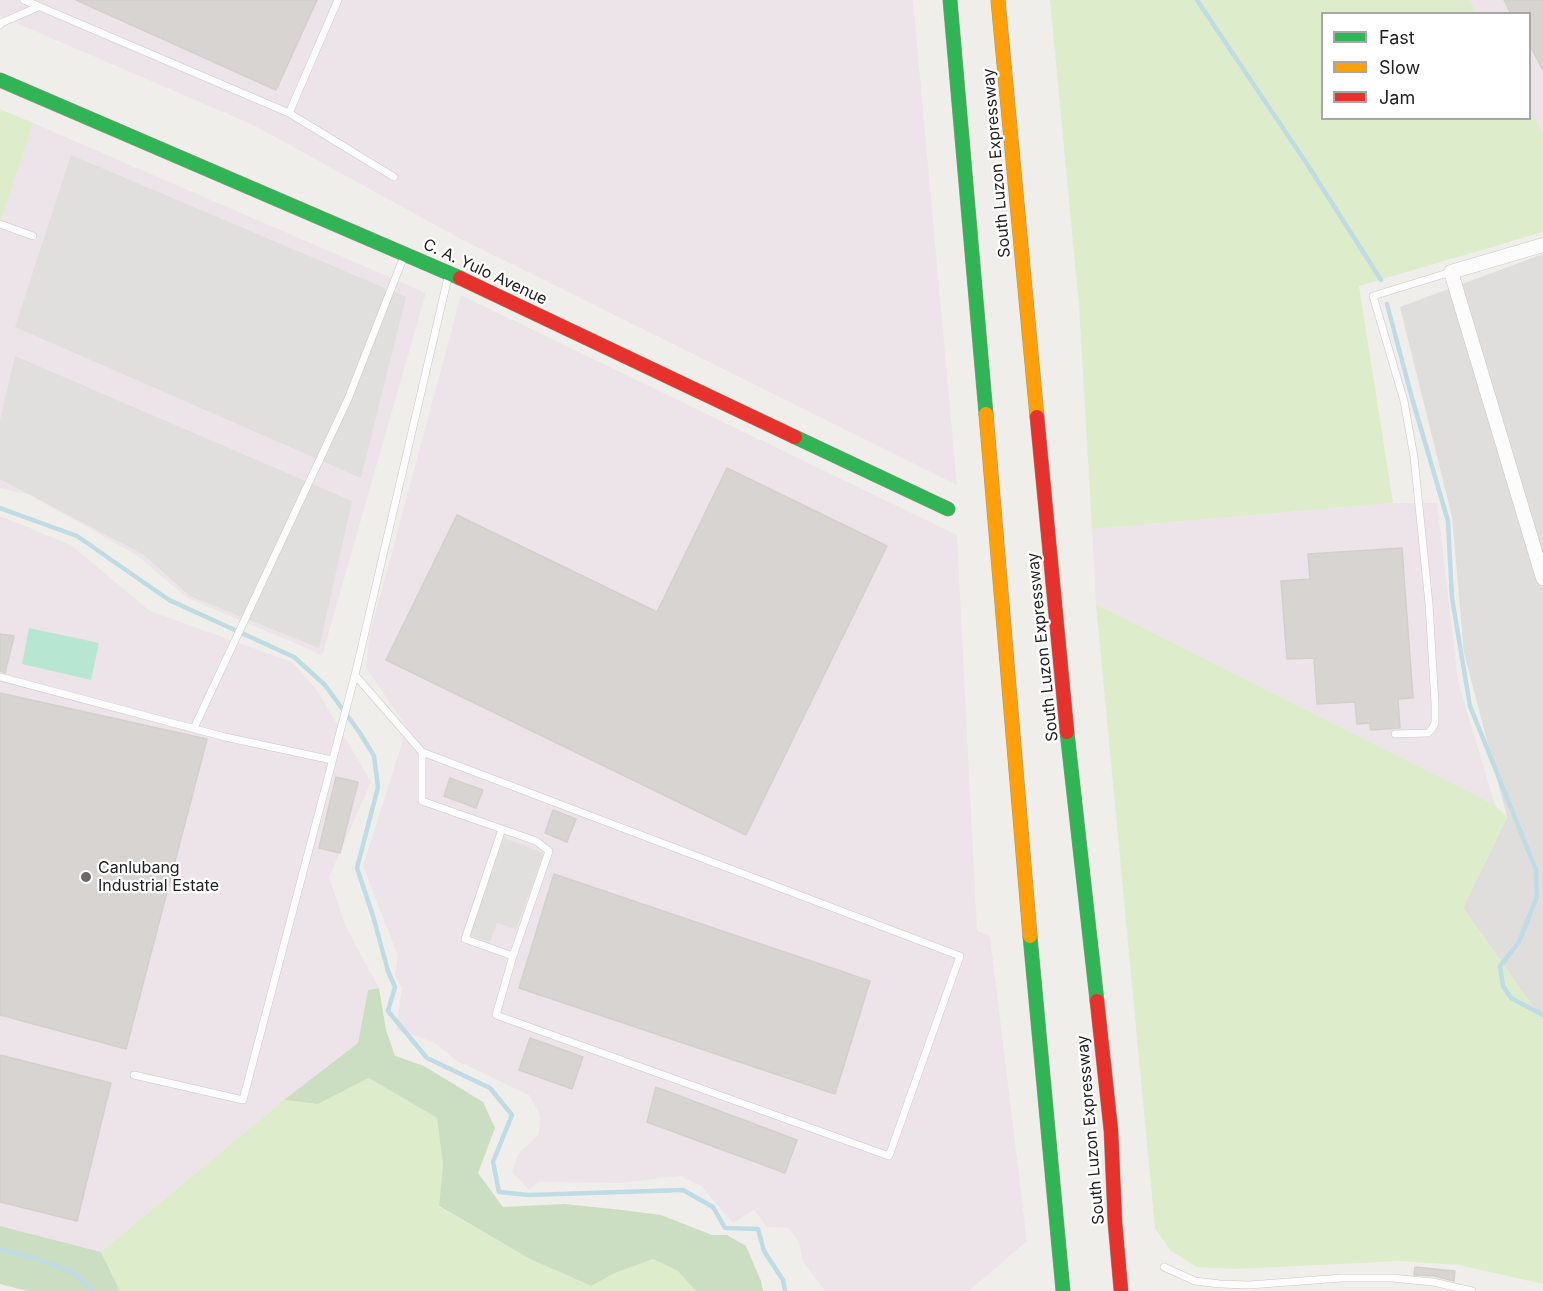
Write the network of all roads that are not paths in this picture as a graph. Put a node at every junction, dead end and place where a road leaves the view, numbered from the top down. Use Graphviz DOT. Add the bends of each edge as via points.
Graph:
graph roads {
  1 [pos="24,0"];
  2 [pos="338,0"];
  3 [pos="950,0"];
  4 [pos="998,0"];
  5 [pos="38,7"];
  6 [pos="0,25"];
  7 [pos="0,80"];
  8 [pos="289,113"];
  9 [pos="394,177"];
  10 [pos="0,224"];
  11 [pos="33,236"];
  12 [pos="1543,245"];
  13 [pos="405,254"];
  14 [pos="1451,272"];
  15 [pos="450,273"];
  16 [pos="948,509"];
  17 [pos="1543,578"];
  18 [pos="355,675"];
  19 [pos="0,677"];
  20 [pos="194,728"];
  21 [pos="1395,734"];
  22 [pos="422,752"];
  23 [pos="332,760"];
  24 [pos="502,829"];
  25 [pos="513,956"];
  26 [pos="134,1075"];
  27 [pos="1164,1267"];
  28 [pos="1063,1291"];
  29 [pos="1121,1291"];
  30 [pos="1472,1291"];
  1 -- 5 [label="lane"];
  2 -- 8 [label="lane"];
  3 -- 28 [label="main road, South Luzon Expressway"];
  4 -- 29 [label="main road, South Luzon Expressway" via="1061,676 1111,1131"];
  5 -- 6 [label="lane"];
  5 -- 8 [label="lane"];
  7 -- 13 [label="main road, C. A. Yulo Avenue"];
  8 -- 9 [label="lane"];
  10 -- 11 [label="lane"];
  12 -- 14 [label="street"];
  13 -- 15 [label="main road, C. A. Yulo Avenue"];
  13 -- 20 [label="lane" via="348,399"];
  14 -- 17 [label="street"];
  14 -- 21 [label="lane" via="1373,296 1404,401 1414,457 1435,703 1435,723 1428,733"];
  15 -- 16 [label="main road, C. A. Yulo Avenue"];
  15 -- 18 [label="lane"];
  18 -- 22 [label="lane"];
  18 -- 23 [label="lane"];
  19 -- 20 [label="lane"];
  20 -- 23 [label="lane"];
  22 -- 24 [label="lane" via="422,801"];
  22 -- 25 [label="lane" via="960,956 889,1156 496,1015"];
  23 -- 26 [label="lane" via="243,1100"];
  24 -- 25 [label="lane" via="549,850"];
  24 -- 25 [label="lane" via="465,939"];
  27 -- 30 [label="lane" via="1195,1281 1220,1284 1392,1278"];
}
